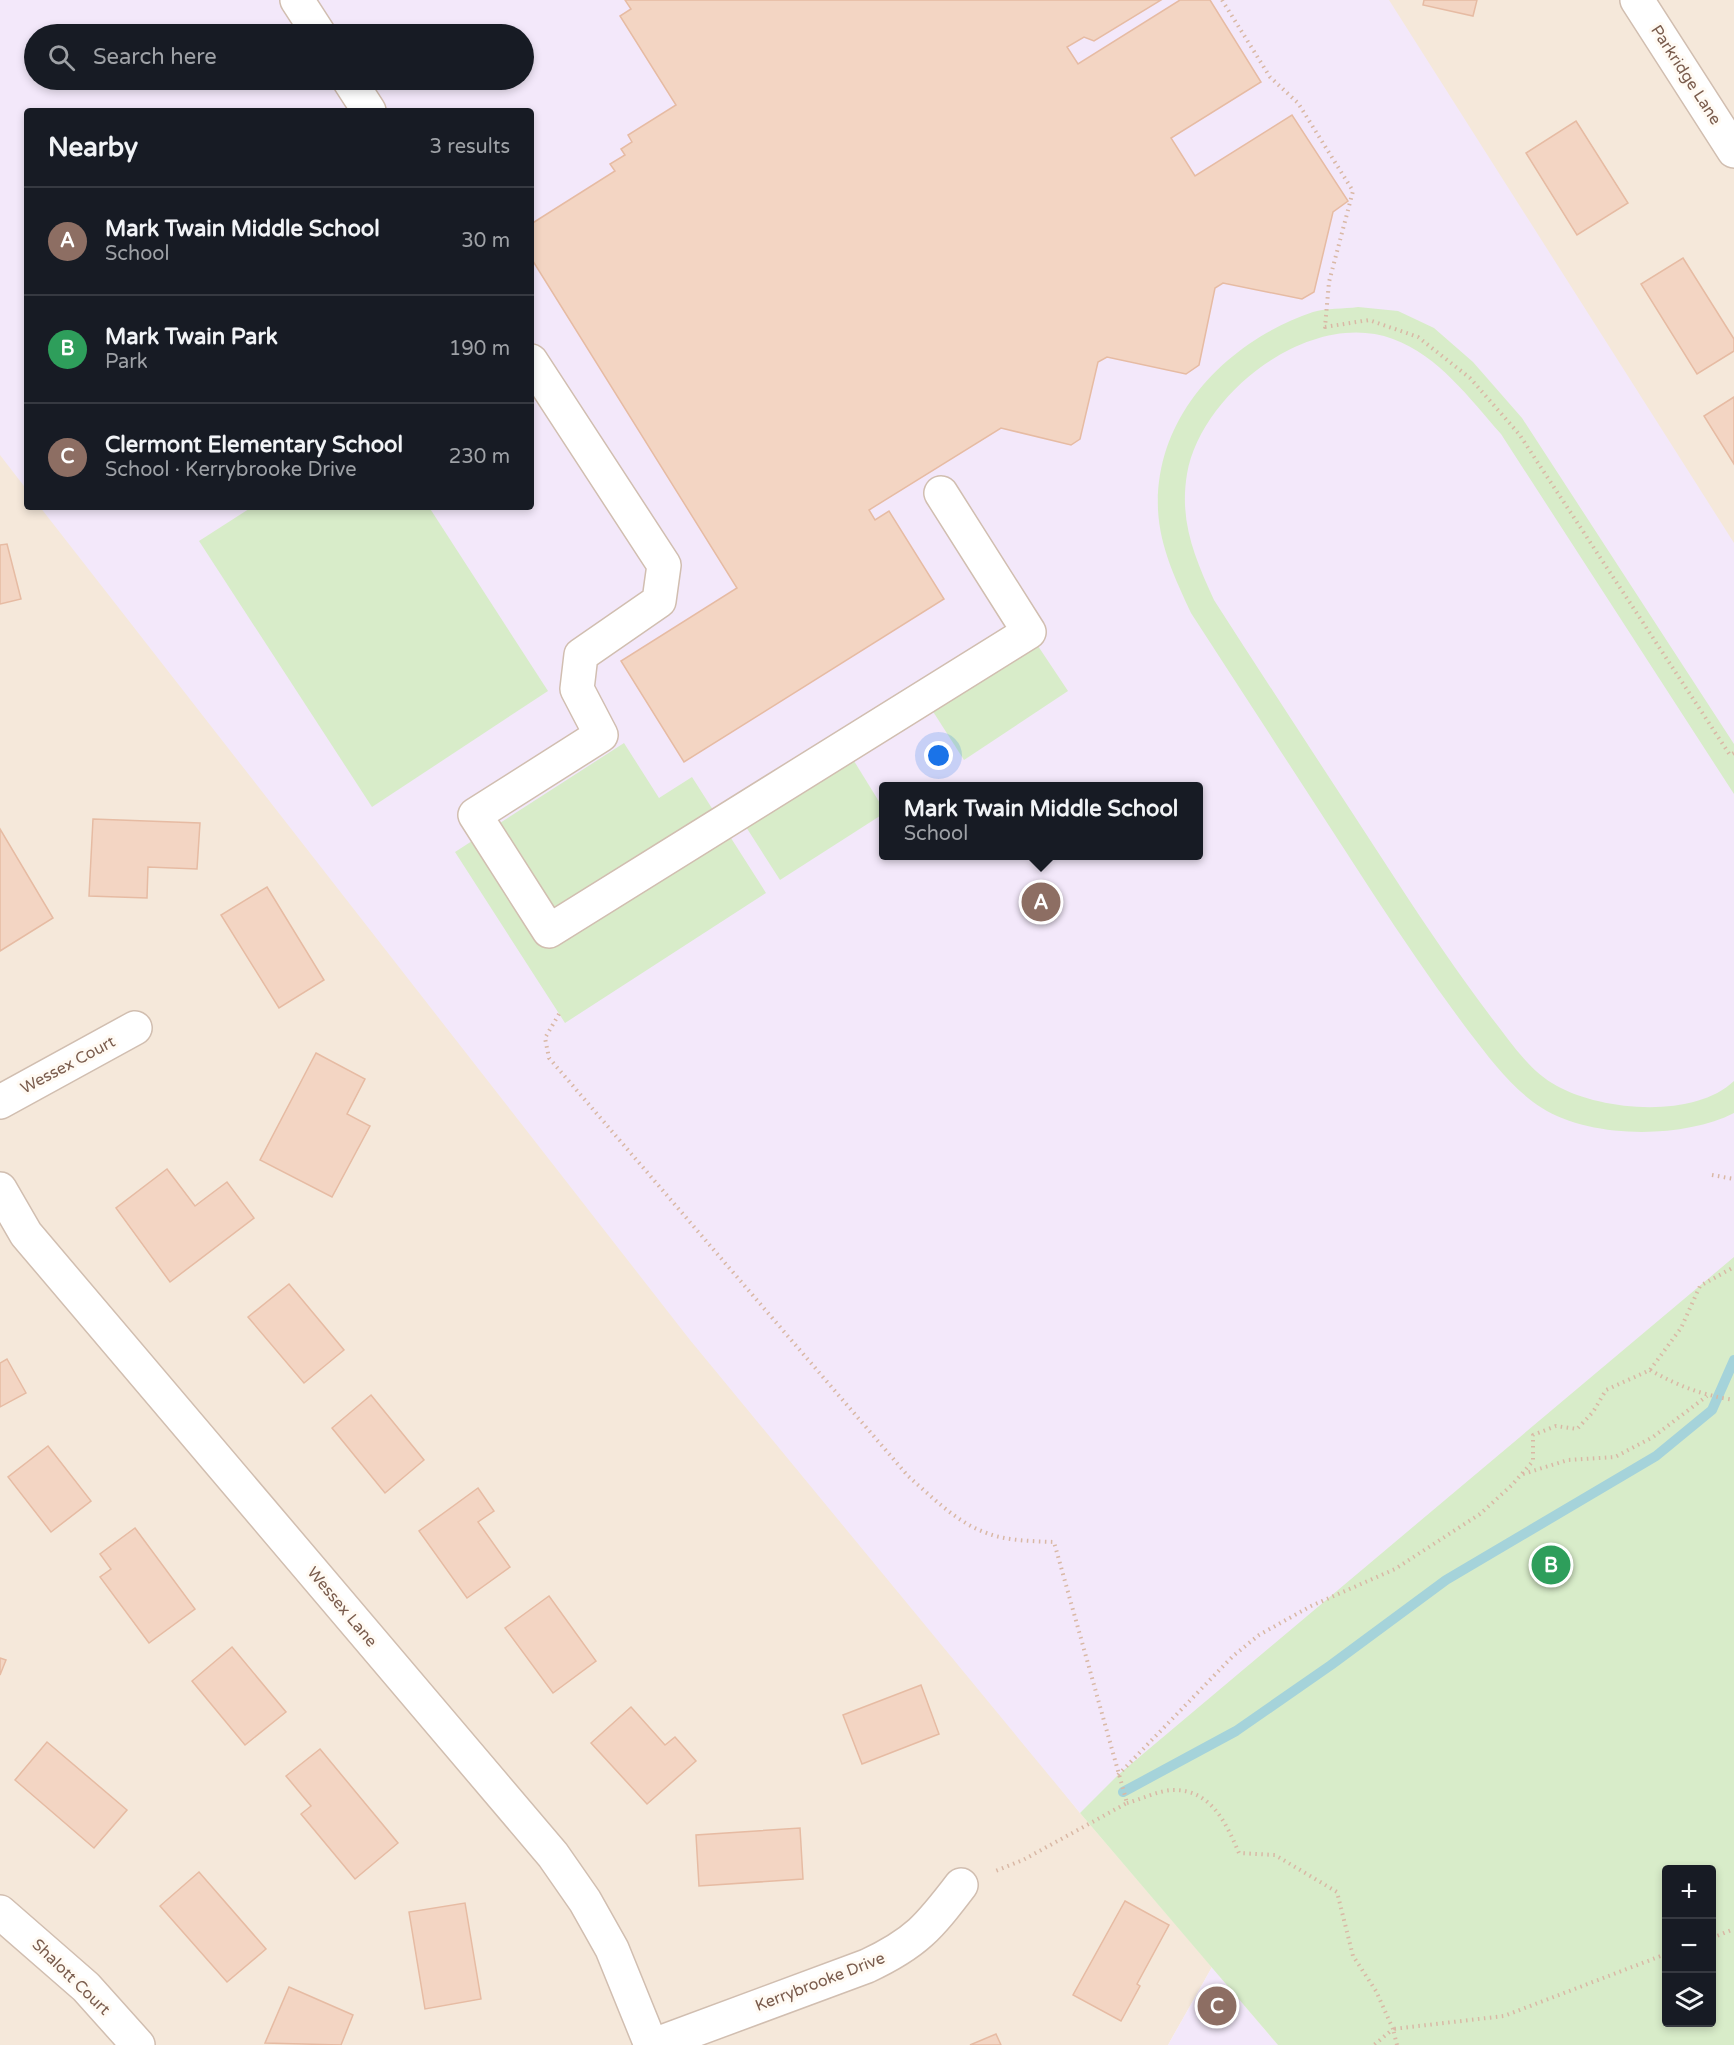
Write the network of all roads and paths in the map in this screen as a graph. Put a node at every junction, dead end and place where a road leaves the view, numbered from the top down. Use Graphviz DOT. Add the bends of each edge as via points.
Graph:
graph roads {
  1 [pos="297,0"];
  2 [pos="1222,0"];
  3 [pos="1637,0"];
  4 [pos="313,24"];
  5 [pos="355,90"];
  6 [pos="367,108"];
  7 [pos="1734,151"];
  8 [pos="534,366"];
  9 [pos="941,493"];
  10 [pos="1734,753"];
  11 [pos="559,1014"];
  12 [pos="135,1028"];
  13 [pos="0,1102"];
  14 [pos="1712,1175"];
  15 [pos="1734,1179"];
  16 [pos="0,1189"];
  17 [pos="1734,1267"];
  18 [pos="1650,1370"];
  19 [pos="1707,1396"];
  20 [pos="1734,1400"];
  21 [pos="1522,1474"];
  22 [pos="1119,1775"];
  23 [pos="1127,1803"];
  24 [pos="962,1885"];
  25 [pos="0,1912"];
  26 [pos="1734,1929"];
  27 [pos="1716,1936"];
  28 [pos="1662,1956"];
  29 [pos="1393,2029"];
  30 [pos="138,2045"];
  31 [pos="652,2045"];
  32 [pos="1374,2045"];
  33 [pos="1396,2045"];
  1 -- 4 [label="street"];
  2 -- 10 [label="path" via="1270,76 1298,103 1353,192 1329,282 1324,327 1369,320 1418,337 1470,378 1519,434 1730,755"];
  3 -- 7 [label="street, Parkridge Lane"];
  5 -- 6 [label="street"];
  8 -- 9 [label="street" via="664,566 659,601 581,655 577,689 601,735 475,815 549,931 1029,632"];
  11 -- 22 [label="path" via="545,1038 549,1058 908,1476 946,1510 984,1532 1017,1540 1054,1542"];
  12 -- 13 [label="street, Wessex Court"];
  14 -- 15 [label="path"];
  16 -- 31 [label="street, Wessex Lane" via="26,1234 553,1855 612,1949"];
  17 -- 18 [label="path" via="1700,1286 1681,1328"];
  18 -- 19 [label="path"];
  18 -- 21 [label="path" via="1606,1390 1577,1429 1556,1426 1533,1436 1533,1461"];
  19 -- 20 [label="path"];
  19 -- 21 [label="path" via="1653,1437 1615,1457 1568,1460"];
  21 -- 22 [label="path" via="1480,1514 1395,1569 1311,1606 1259,1635 1233,1656"];
  22 -- 23 [label="path"];
  23 -- 24 [label="path" via="1023,1860"];
  23 -- 29 [label="path" via="1173,1790 1205,1798 1225,1821 1239,1852 1275,1855 1337,1892 1353,1956 1376,1991"];
  24 -- 31 [label="street, Kerrybrooke Drive" via="929,1928 898,1952"];
  25 -- 30 [label="street, Shalott Court" via="86,1987"];
  26 -- 27 [label="path"];
  28 -- 29 [label="path" via="1504,2016"];
  29 -- 32 [label="path"];
  29 -- 33 [label="path"];
}
